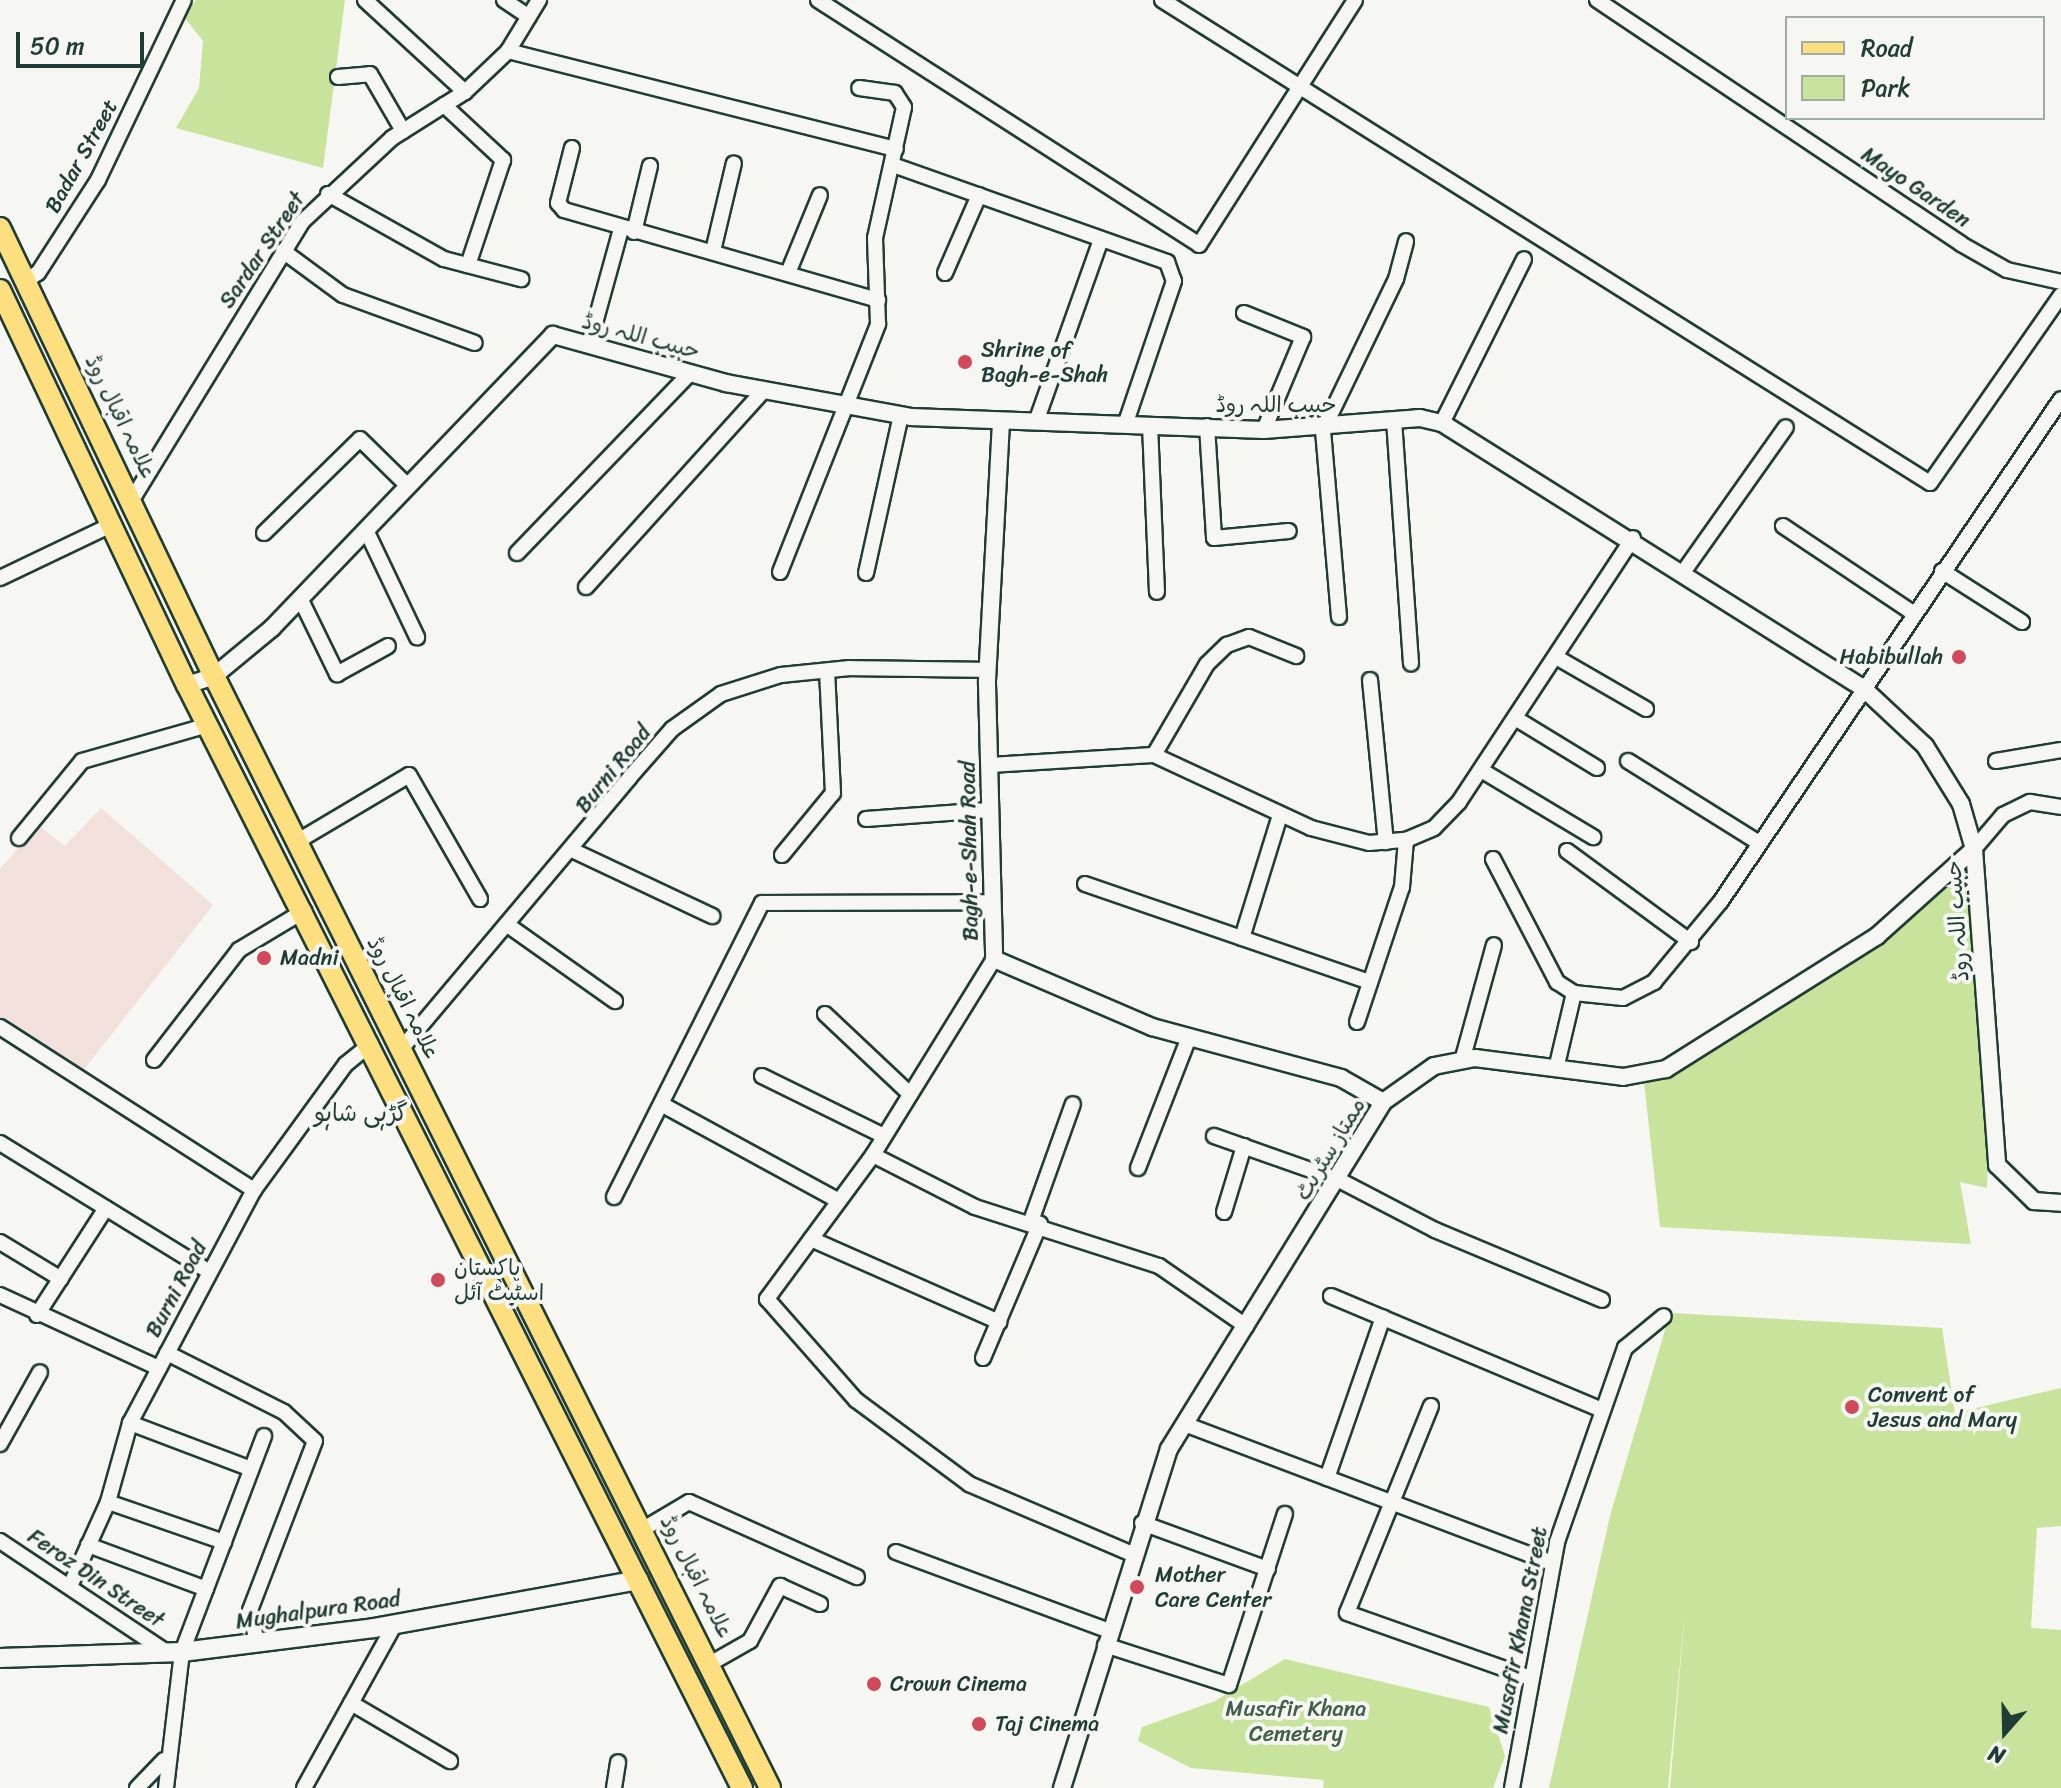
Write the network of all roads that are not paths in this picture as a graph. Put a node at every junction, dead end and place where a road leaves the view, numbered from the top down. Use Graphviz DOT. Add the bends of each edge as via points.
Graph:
graph roads {
  1 [pos="184,0"];
  2 [pos="365,0"];
  3 [pos="504,0"];
  4 [pos="539,0"];
  5 [pos="818,0"];
  6 [pos="1162,0"];
  7 [pos="1355,0"];
  8 [pos="1597,0"];
  9 [pos="529,17"];
  10 [pos="508,51"];
  11 [pos="338,77"];
  12 [pos="1298,87"];
  13 [pos="859,88"];
  14 [pos="465,92"];
  15 [pos="444,105"];
  16 [pos="403,131"];
  17 [pos="572,148"];
  18 [pos="896,149"];
  19 [pos="734,163"];
  20 [pos="893,165"];
  21 [pos="650,166"];
  22 [pos="328,194"];
  23 [pos="820,195"];
  24 [pos="979,195"];
  25 [pos="0,228"];
  26 [pos="628,230"];
  27 [pos="1101,239"];
  28 [pos="1406,241"];
  29 [pos="283,251"];
  30 [pos="713,251"];
  31 [pos="1524,259"];
  32 [pos="468,265"];
  33 [pos="788,273"];
  34 [pos="945,273"];
  35 [pos="521,279"];
  36 [pos="25,281"];
  37 [pos="2061,282"];
  38 [pos="0,290"];
  39 [pos="2061,295"];
  40 [pos="878,300"];
  41 [pos="1244,313"];
  42 [pos="6,319"];
  43 [pos="475,343"];
  44 [pos="589,345"];
  45 [pos="690,373"];
  46 [pos="764,390"];
  47 [pos="2061,399"];
  48 [pos="842,404"];
  49 [pos="901,415"];
  50 [pos="1394,420"];
  51 [pos="1001,422"];
  52 [pos="1036,422"];
  53 [pos="1442,423"];
  54 [pos="1125,425"];
  55 [pos="1150,425"];
  56 [pos="1207,426"];
  57 [pos="1786,427"];
  58 [pos="1264,430"];
  59 [pos="1323,430"];
  60 [pos="408,486"];
  61 [pos="133,498"];
  62 [pos="113,524"];
  63 [pos="1783,526"];
  64 [pos="366,530"];
  65 [pos="1289,531"];
  66 [pos="264,533"];
  67 [pos="1633,538"];
  68 [pos="517,553"];
  69 [pos="1684,571"];
  70 [pos="1942,571"];
  71 [pos="780,572"];
  72 [pos="866,573"];
  73 [pos="0,578"];
  74 [pos="586,587"];
  75 [pos="1157,592"];
  76 [pos="300,598"];
  77 [pos="1913,613"];
  78 [pos="1339,617"];
  79 [pos="2022,622"];
  80 [pos="417,637"];
  81 [pos="388,646"];
  82 [pos="1296,656"];
  83 [pos="1556,657"];
  84 [pos="1411,663"];
  85 [pos="988,670"];
  86 [pos="827,671"];
  87 [pos="214,676"];
  88 [pos="1370,680"];
  89 [pos="187,685"];
  90 [pos="1862,687"];
  91 [pos="1646,709"];
  92 [pos="1515,718"];
  93 [pos="208,725"];
  94 [pos="2061,750"];
  95 [pos="1154,755"];
  96 [pos="1628,761"];
  97 [pos="1996,761"];
  98 [pos="989,765"];
  99 [pos="1597,768"];
  100 [pos="1481,770"];
  101 [pos="2061,807"];
  102 [pos="990,810"];
  103 [pos="1280,815"];
  104 [pos="866,819"];
  105 [pos="1593,837"];
  106 [pos="19,838"];
  107 [pos="1406,840"];
  108 [pos="298,841"];
  109 [pos="1386,842"];
  110 [pos="1759,843"];
  111 [pos="1974,849"];
  112 [pos="574,851"];
  113 [pos="1567,851"];
  114 [pos="782,855"];
  115 [pos="1493,859"];
  116 [pos="1085,884"];
  117 [pos="480,899"];
  118 [pos="993,902"];
  119 [pos="304,911"];
  120 [pos="712,916"];
  121 [pos="509,926"];
  122 [pos="1242,938"];
  123 [pos="1691,942"];
  124 [pos="1494,945"];
  125 [pos="994,959"];
  126 [pos="1370,982"];
  127 [pos="1574,993"];
  128 [pos="615,1001"];
  129 [pos="825,1014"];
  130 [pos="1357,1022"];
  131 [pos="0,1027"];
  132 [pos="1189,1037"];
  133 [pos="371,1044"];
  134 [pos="402,1048"];
  135 [pos="154,1060"];
  136 [pos="1462,1061"];
  137 [pos="1556,1069"];
  138 [pos="762,1076"];
  139 [pos="910,1094"];
  140 [pos="1383,1102"];
  141 [pos="1073,1104"];
  142 [pos="663,1105"];
  143 [pos="884,1136"];
  144 [pos="1214,1136"];
  145 [pos="0,1143"];
  146 [pos="1244,1146"];
  147 [pos="873,1155"];
  148 [pos="1138,1168"];
  149 [pos="1339,1180"];
  150 [pos="254,1190"];
  151 [pos="614,1197"];
  152 [pos="839,1201"];
  153 [pos="2061,1203"];
  154 [pos="106,1208"];
  155 [pos="1224,1212"];
  156 [pos="1036,1223"];
  157 [pos="811,1239"];
  158 [pos="0,1242"];
  159 [pos="503,1243"];
  160 [pos="475,1257"];
  161 [pos="210,1272"];
  162 [pos="61,1279"];
  163 [pos="0,1295"];
  164 [pos="1331,1296"];
  165 [pos="1602,1300"];
  166 [pos="37,1315"];
  167 [pos="1664,1316"];
  168 [pos="1383,1317"];
  169 [pos="999,1322"];
  170 [pos="1246,1326"];
  171 [pos="167,1353"];
  172 [pos="983,1358"];
  173 [pos="159,1368"];
  174 [pos="40,1372"];
  175 [pos="1431,1406"];
  176 [pos="1602,1410"];
  177 [pos="130,1423"];
  178 [pos="1187,1425"];
  179 [pos="264,1436"];
  180 [pos="0,1444"];
  181 [pos="251,1469"];
  182 [pos="1327,1478"];
  183 [pos="108,1502"];
  184 [pos="1393,1503"];
  185 [pos="1285,1514"];
  186 [pos="1142,1523"];
  187 [pos="645,1528"];
  188 [pos="0,1541"];
  189 [pos="224,1542"];
  190 [pos="88,1545"];
  191 [pos="896,1552"];
  192 [pos="1132,1554"];
  193 [pos="1552,1563"];
  194 [pos="1268,1569"];
  195 [pos="857,1577"];
  196 [pos="639,1580"];
  197 [pos="71,1584"];
  198 [pos="206,1589"];
  199 [pos="820,1604"];
  200 [pos="395,1624"];
  201 [pos="1107,1638"];
  202 [pos="257,1643"];
  203 [pos="175,1653"];
  204 [pos="0,1658"];
  205 [pos="713,1662"];
  206 [pos="1531,1678"];
  207 [pos="351,1703"];
  208 [pos="164,1760"];
  209 [pos="450,1761"];
  210 [pos="618,1762"];
  211 [pos="137,1788"];
  212 [pos="166,1788"];
  213 [pos="304,1788"];
  214 [pos="614,1788"];
  215 [pos="742,1788"];
  216 [pos="770,1788"];
  217 [pos="1062,1788"];
  218 [pos="1512,1788"];
  1 -- 36 [label="street, Badar Street" via="98,180 38,273"];
  2 -- 14 [label="street"];
  3 -- 9 [label="street"];
  4 -- 9 [label="street, Sardar Street"];
  5 -- 12 [label="street" via="1199,245"];
  6 -- 12 [label="street"];
  7 -- 12 [label="street"];
  8 -- 37 [label="street, Mayo Garden" via="1961,244 2007,270"];
  9 -- 10 [label="street, Sardar Street"];
  10 -- 14 [label="street, Sardar Street"];
  10 -- 18 [label="street"];
  11 -- 16 [label="street" via="370,74"];
  12 -- 39 [label="street" via="1930,483"];
  13 -- 18 [label="street" via="895,93 904,107"];
  14 -- 15 [label="street, Sardar Street"];
  15 -- 16 [label="street, Sardar Street"];
  15 -- 32 [label="street" via="503,160"];
  16 -- 22 [label="street, Sardar Street"];
  17 -- 26 [label="street" via="560,207"];
  18 -- 20 [label="street"];
  19 -- 30 [label="street"];
  20 -- 24 [label="street"];
  20 -- 40 [label="street" via="875,238"];
  21 -- 26 [label="street"];
  22 -- 29 [label="street, Sardar Street"];
  22 -- 32 [label="street"];
  23 -- 33 [label="street"];
  24 -- 27 [label="street"];
  24 -- 34 [label="street"];
  25 -- 36 [label="main road, علامہ اقبال روڈ"];
  26 -- 30 [label="street"];
  26 -- 44 [label="street"];
  27 -- 52 [label="street"];
  27 -- 54 [label="street" via="1167,262 1174,281"];
  28 -- 59 [label="street" via="1396,279"];
  29 -- 43 [label="street" via="343,295"];
  29 -- 61 [label="street, Sardar Street"];
  30 -- 33 [label="street"];
  31 -- 53 [label="street"];
  32 -- 35 [label="street"];
  33 -- 40 [label="street"];
  36 -- 61 [label="main road, علامہ اقبال روڈ"];
  38 -- 42 [label="main road"];
  40 -- 48 [label="street" via="875,335"];
  41 -- 58 [label="street" via="1303,337"];
  42 -- 62 [label="main road"];
  44 -- 45 [label="street, حبیب اللہ روڈ"];
  44 -- 60 [label="street, حبیب اللہ روڈ" via="553,335"];
  45 -- 46 [label="street, حبیب اللہ روڈ"];
  45 -- 68 [label="street"];
  46 -- 48 [label="street, حبیب اللہ روڈ"];
  46 -- 74 [label="street"];
  47 -- 70 [label="street"];
  48 -- 49 [label="street, حبیب اللہ روڈ"];
  48 -- 71 [label="street"];
  49 -- 51 [label="street, حبیب اللہ روڈ"];
  49 -- 72 [label="street"];
  50 -- 53 [label="street, حبیب اللہ روڈ"];
  50 -- 59 [label="street, حبیب اللہ روڈ"];
  50 -- 84 [label="street"];
  51 -- 52 [label="street, حبیب اللہ روڈ"];
  51 -- 85 [label="street, Bagh-e-Shah Road"];
  52 -- 54 [label="street, حبیب اللہ روڈ"];
  53 -- 67 [label="street, حبیب اللہ روڈ"];
  54 -- 55 [label="street, حبیب اللہ روڈ"];
  55 -- 56 [label="street, حبیب اللہ روڈ"];
  55 -- 75 [label="street"];
  56 -- 58 [label="street, حبیب اللہ روڈ"];
  56 -- 65 [label="street" via="1214,538"];
  57 -- 69 [label="street"];
  58 -- 59 [label="street, حبیب اللہ روڈ"];
  59 -- 78 [label="street"];
  60 -- 64 [label="street, حبیب اللہ روڈ"];
  60 -- 66 [label="street" via="360,439"];
  61 -- 87 [label="main road, علامہ اقبال روڈ"];
  62 -- 73 [label="street"];
  62 -- 89 [label="main road"];
  63 -- 77 [label="street"];
  64 -- 76 [label="street, حبیب اللہ روڈ"];
  64 -- 80 [label="street"];
  67 -- 69 [label="street, حبیب اللہ روڈ"];
  67 -- 83 [label="street"];
  69 -- 90 [label="street, حبیب اللہ روڈ"];
  70 -- 77 [label="street"];
  70 -- 79 [label="street"];
  76 -- 81 [label="street" via="337,674"];
  76 -- 87 [label="street, حبیب اللہ روڈ"];
  77 -- 90 [label="street"];
  82 -- 95 [label="street" via="1249,637 1227,645 1207,664"];
  83 -- 91 [label="street"];
  83 -- 92 [label="street"];
  85 -- 86 [label="street, Burni Road"];
  85 -- 98 [label="street, Bagh-e-Shah Road"];
  86 -- 112 [label="street, Burni Road" via="781,675 721,694 672,729"];
  86 -- 114 [label="street" via="833,793"];
  87 -- 89 [label="street"];
  87 -- 108 [label="main road, علامہ اقبال روڈ"];
  88 -- 109 [label="street"];
  89 -- 93 [label="main road"];
  90 -- 110 [label="street"];
  90 -- 111 [label="street, حبیب اللہ روڈ" via="1925,746 1961,804"];
  92 -- 99 [label="street"];
  92 -- 100 [label="street"];
  93 -- 106 [label="street" via="82,761"];
  93 -- 119 [label="main road"];
  94 -- 97 [label="street"];
  95 -- 98 [label="street"];
  95 -- 103 [label="street"];
  96 -- 110 [label="street"];
  98 -- 102 [label="street, Bagh-e-Shah Road"];
  100 -- 105 [label="street"];
  100 -- 107 [label="street" via="1434,828"];
  101 -- 111 [label="street" via="2030,802 1991,824"];
  102 -- 104 [label="street"];
  102 -- 118 [label="street, Bagh-e-Shah Road"];
  103 -- 109 [label="street"];
  103 -- 122 [label="street"];
  107 -- 109 [label="street"];
  107 -- 126 [label="street" via="1402,887"];
  108 -- 117 [label="street" via="409,775"];
  108 -- 134 [label="main road, علامہ اقبال روڈ"];
  110 -- 123 [label="street"];
  111 -- 137 [label="street, ممتاز سٹریٹ" via="1877,936 1666,1069 1623,1077"];
  111 -- 153 [label="street, حبیب اللہ روڈ" via="1997,1165 2034,1201"];
  112 -- 120 [label="street"];
  112 -- 121 [label="street, Burni Road"];
  113 -- 123 [label="street"];
  115 -- 127 [label="street" via="1557,982"];
  116 -- 122 [label="street"];
  118 -- 125 [label="street, Bagh-e-Shah Road"];
  118 -- 142 [label="street" via="762,903"];
  119 -- 133 [label="main road"];
  119 -- 135 [label="street" via="239,950"];
  121 -- 128 [label="street"];
  121 -- 134 [label="street, Burni Road"];
  122 -- 126 [label="street"];
  123 -- 127 [label="street" via="1654,982 1623,998"];
  124 -- 136 [label="street"];
  125 -- 132 [label="street, Bagh-e-Shah Road"];
  125 -- 139 [label="street"];
  126 -- 130 [label="street"];
  127 -- 137 [label="street"];
  129 -- 139 [label="street"];
  131 -- 150 [label="street"];
  132 -- 140 [label="street, Bagh-e-Shah Road" via="1341,1078"];
  132 -- 148 [label="street"];
  133 -- 150 [label="street, Burni Road" via="346,1064"];
  133 -- 160 [label="main road"];
  134 -- 159 [label="main road, علامہ اقبال روڈ"];
  136 -- 137 [label="street, ممتاز سٹریٹ"];
  136 -- 140 [label="street, ممتاز سٹریٹ" via="1434,1066"];
  138 -- 143 [label="street"];
  139 -- 143 [label="street"];
  140 -- 149 [label="street, ممتاز سٹریٹ"];
  141 -- 156 [label="street"];
  142 -- 151 [label="street"];
  142 -- 152 [label="street"];
  143 -- 147 [label="street"];
  144 -- 146 [label="street"];
  145 -- 154 [label="street"];
  146 -- 149 [label="street"];
  146 -- 155 [label="street"];
  147 -- 152 [label="street"];
  147 -- 156 [label="street" via="975,1207"];
  149 -- 165 [label="street" via="1435,1230"];
  149 -- 170 [label="street, ممتاز سٹریٹ"];
  150 -- 161 [label="street, Burni Road"];
  152 -- 157 [label="street"];
  154 -- 161 [label="street"];
  154 -- 162 [label="street"];
  156 -- 169 [label="street"];
  156 -- 170 [label="street" via="1159,1266"];
  157 -- 169 [label="street"];
  157 -- 192 [label="street" via="767,1299 856,1400 969,1484"];
  158 -- 162 [label="street"];
  159 -- 160 [label="main road"];
  159 -- 187 [label="main road, علامہ اقبال روڈ"];
  160 -- 196 [label="main road"];
  161 -- 171 [label="street, Burni Road"];
  162 -- 166 [label="street"];
  163 -- 166 [label="street"];
  164 -- 168 [label="street"];
  166 -- 173 [label="street"];
  167 -- 176 [label="street, Musafir Khana Street" via="1625,1348"];
  168 -- 176 [label="street"];
  168 -- 182 [label="street"];
  169 -- 172 [label="street"];
  170 -- 178 [label="street, ممتاز سٹریٹ"];
  171 -- 173 [label="street, Burni Road"];
  171 -- 202 [label="street" via="284,1412 315,1441 250,1610"];
  173 -- 177 [label="street, Burni Road"];
  174 -- 180 [label="street"];
  175 -- 184 [label="street"];
  176 -- 193 [label="street, Musafir Khana Street"];
  177 -- 181 [label="street"];
  177 -- 183 [label="street, Burni Road"];
  178 -- 182 [label="street"];
  178 -- 186 [label="street, ممتاز سٹریٹ" via="1162,1463"];
  179 -- 181 [label="street"];
  181 -- 189 [label="street"];
  182 -- 184 [label="street"];
  183 -- 189 [label="street"];
  183 -- 190 [label="street, Burni Road"];
  184 -- 193 [label="street"];
  184 -- 206 [label="street" via="1347,1613"];
  185 -- 194 [label="street"];
  186 -- 192 [label="street, ممتاز سٹریٹ"];
  186 -- 194 [label="street"];
  187 -- 195 [label="street" via="689,1502"];
  187 -- 205 [label="main road, علامہ اقبال روڈ"];
  188 -- 197 [label="street, Feroz Din Street"];
  189 -- 198 [label="street"];
  190 -- 197 [label="street, Burni Road"];
  190 -- 198 [label="street"];
  191 -- 201 [label="street"];
  192 -- 201 [label="street, ممتاز سٹریٹ"];
  193 -- 206 [label="street, Musafir Khana Street"];
  194 -- 201 [label="street" via="1225,1687"];
  196 -- 200 [label="main road, Mughalpura Road"];
  196 -- 215 [label="main road"];
  197 -- 203 [label="street, Feroz Din Street"];
  198 -- 203 [label="street"];
  199 -- 205 [label="street" via="780,1586 750,1641"];
  200 -- 202 [label="main road, Mughalpura Road"];
  200 -- 207 [label="street"];
  201 -- 217 [label="street, ممتاز سٹریٹ"];
  202 -- 203 [label="main road, Mughalpura Road"];
  203 -- 204 [label="main road, Mughalpura Road"];
  203 -- 208 [label="street"];
  205 -- 216 [label="main road, علامہ اقبال روڈ"];
  206 -- 218 [label="street, Musafir Khana Street"];
  207 -- 209 [label="street"];
  207 -- 213 [label="street"];
  208 -- 211 [label="street"];
  208 -- 212 [label="street"];
  210 -- 214 [label="street"];
}
